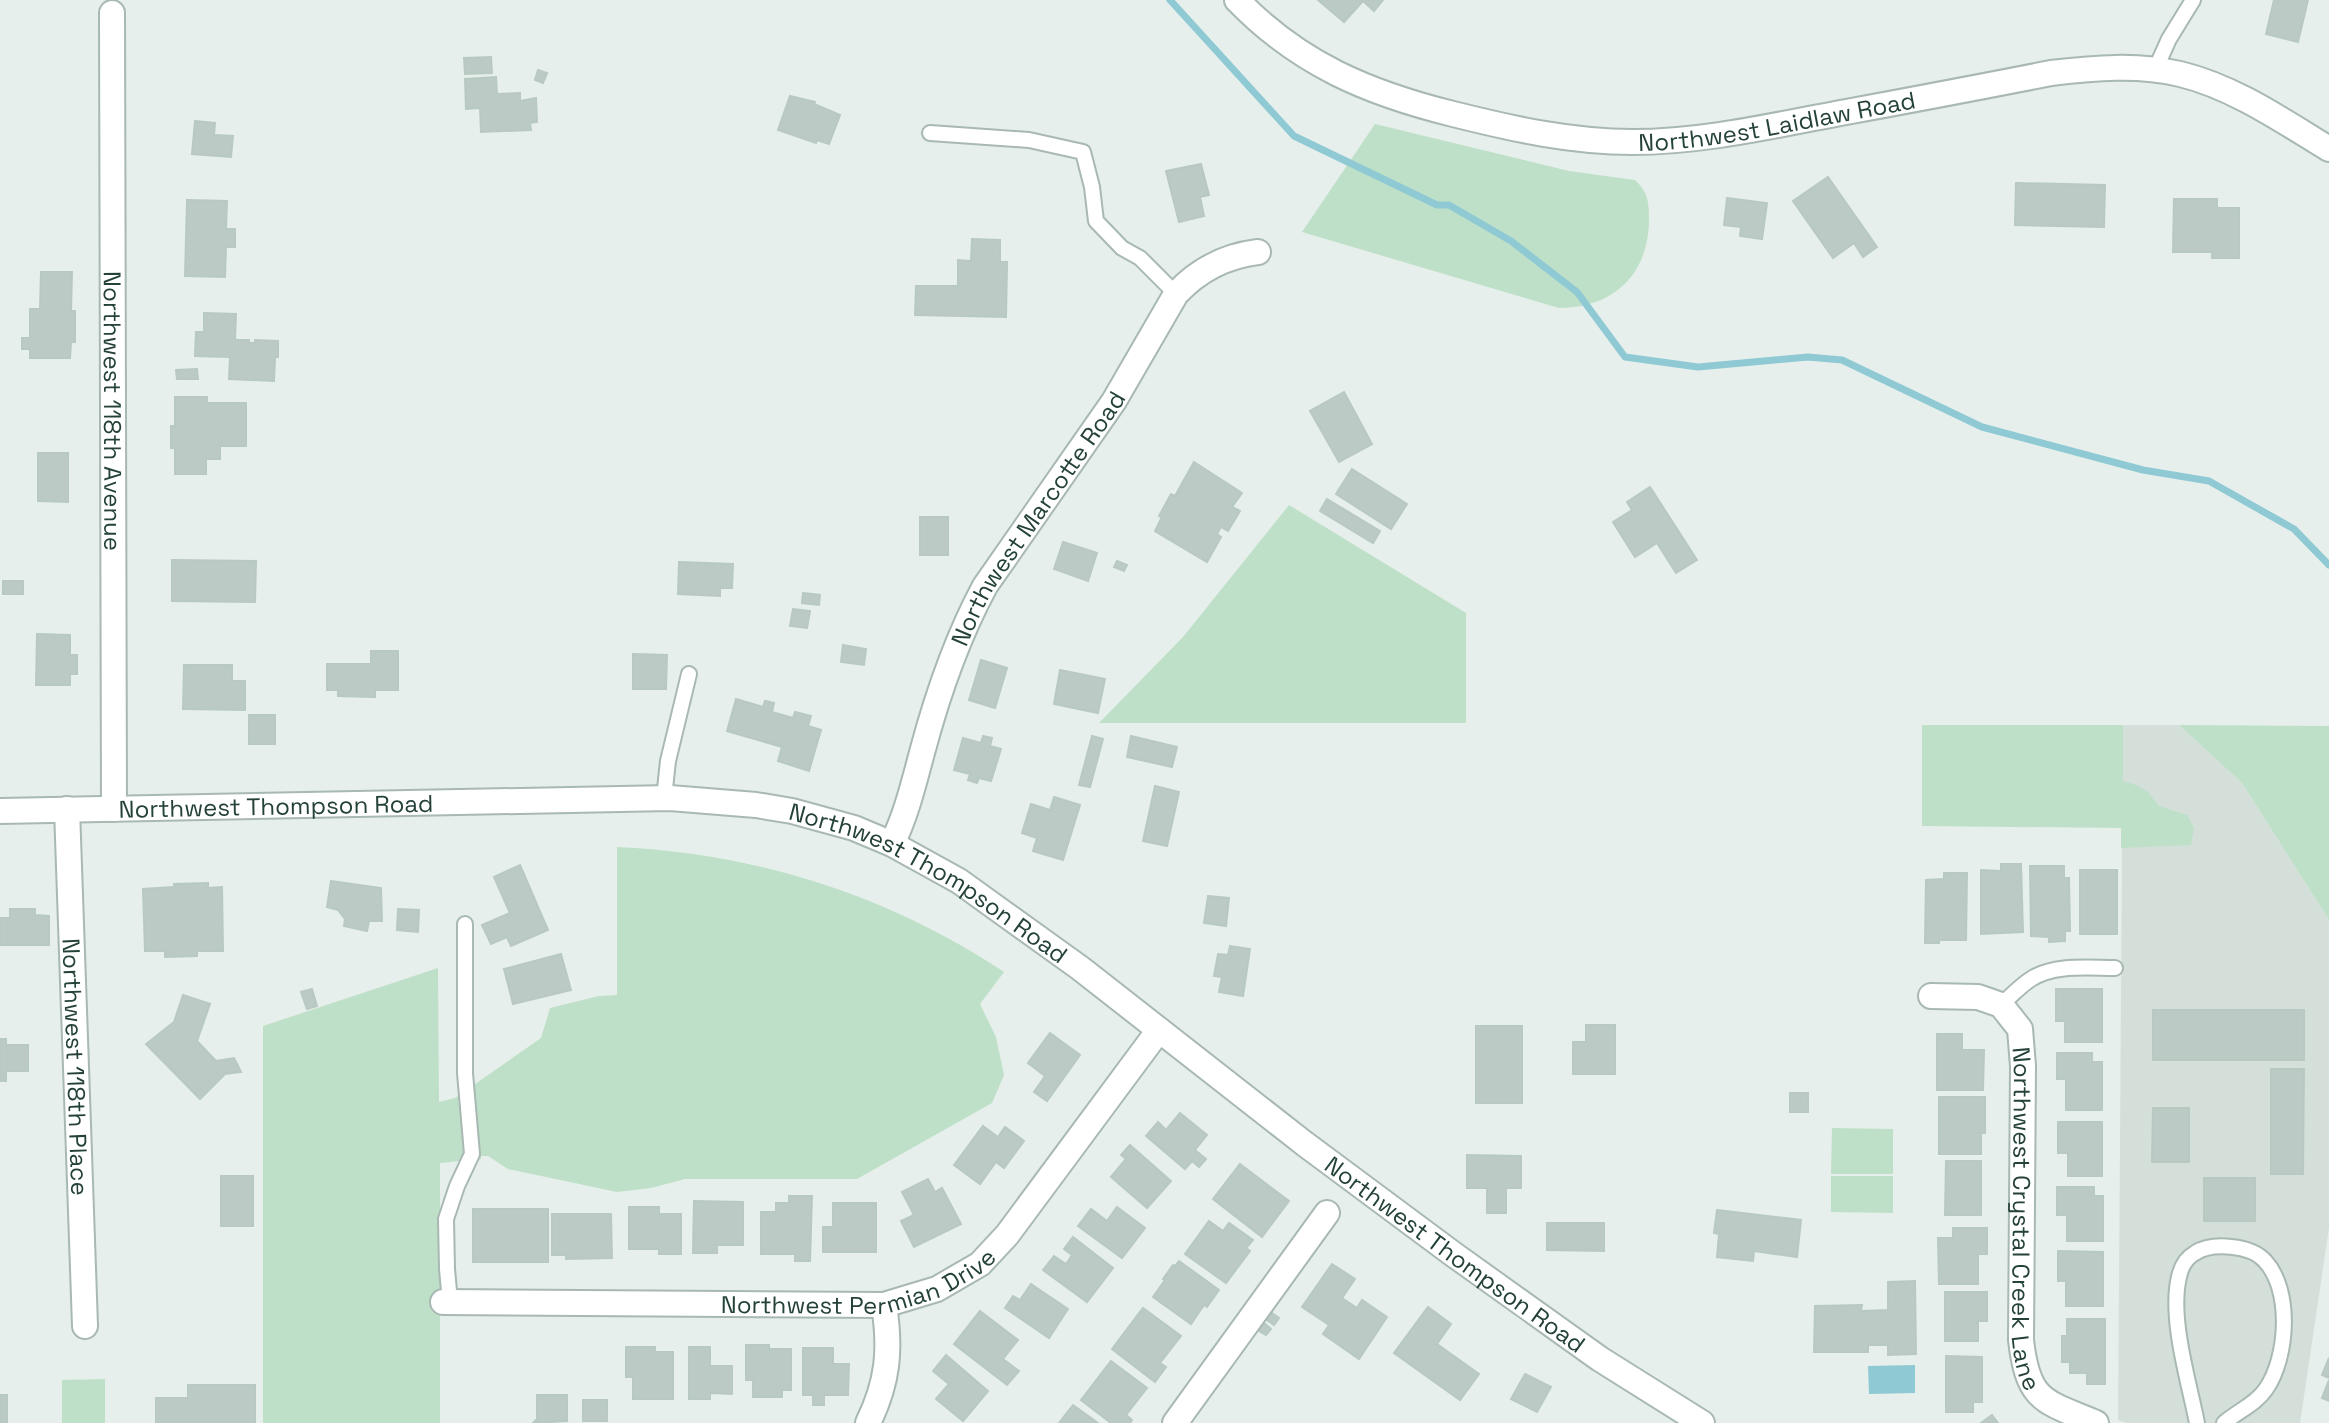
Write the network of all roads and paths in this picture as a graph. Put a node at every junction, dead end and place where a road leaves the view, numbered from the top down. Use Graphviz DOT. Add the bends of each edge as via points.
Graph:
graph roads {
  1 [pos="1237,0"];
  2 [pos="2193,0"];
  3 [pos="112,13"];
  4 [pos="2155,70"];
  5 [pos="930,133"];
  6 [pos="2329,149"];
  7 [pos="1258,252"];
  8 [pos="1176,294"];
  9 [pos="689,674"];
  10 [pos="664,798"];
  11 [pos="67,809"];
  12 [pos="114,809"];
  13 [pos="0,811"];
  14 [pos="892,844"];
  15 [pos="465,924"];
  16 [pos="2115,968"];
  17 [pos="1931,996"];
  18 [pos="2001,1005"];
  19 [pos="1159,1030"];
  20 [pos="1327,1213"];
  21 [pos="447,1302"];
  22 [pos="884,1305"];
  23 [pos="85,1326"];
  24 [pos="868,1423"];
  25 [pos="1175,1423"];
  26 [pos="1702,1423"];
  27 [pos="2096,1423"];
  28 [pos="2197,1423"];
  29 [pos="2224,1423"];
  1 -- 4 [label="street, Northwest Laidlaw Road" via="1294,49 1364,87 1497,125 1603,141 1664,141 1759,129 2063,72"];
  2 -- 4 [label="lane"];
  3 -- 12 [label="street, Northwest 118th Avenue"];
  4 -- 6 [label="street, Northwest Laidlaw Road" via="2215,86"];
  5 -- 8 [label="lane" via="1029,140 1083,152 1096,221"];
  7 -- 8 [label="street, Northwest Marcotte Road" via="1209,267"];
  8 -- 14 [label="street, Northwest Marcotte Road" via="1114,401 1002,559 973,609 949,665"];
  9 -- 10 [label="lane"];
  10 -- 12 [label="street, Northwest Thompson Road"];
  10 -- 14 [label="street, Northwest Thompson Road" via="792,811"];
  11 -- 12 [label="street, Northwest Thompson Road"];
  11 -- 13 [label="street, Northwest Thompson Road"];
  11 -- 23 [label="street, Northwest 118th Place"];
  14 -- 19 [label="street, Northwest Thompson Road" via="1030,931"];
  15 -- 21 [label="lane" via="465,1073 472,1154 446,1219"];
  16 -- 18 [label="lane" via="2044,973"];
  17 -- 18 [label="street" via="1978,997"];
  18 -- 27 [label="street, Northwest Crystal Creek Lane" via="2020,1029 2023,1066 2024,1368 2032,1388 2046,1402"];
  19 -- 22 [label="street, Northwest Permian Drive" via="980,1264 937,1289"];
  19 -- 26 [label="street, Northwest Thompson Road" via="1453,1254 1600,1359"];
  20 -- 25 [label="street"];
  21 -- 22 [label="street, Northwest Permian Drive"];
  22 -- 24 [label="street" via="888,1353"];
  28 -- 29 [label="lane" via="2185,1375 2177,1295 2184,1262 2213,1247 2251,1251 2264,1259 2282,1299 2284,1321 2274,1376 2256,1401"];
}
